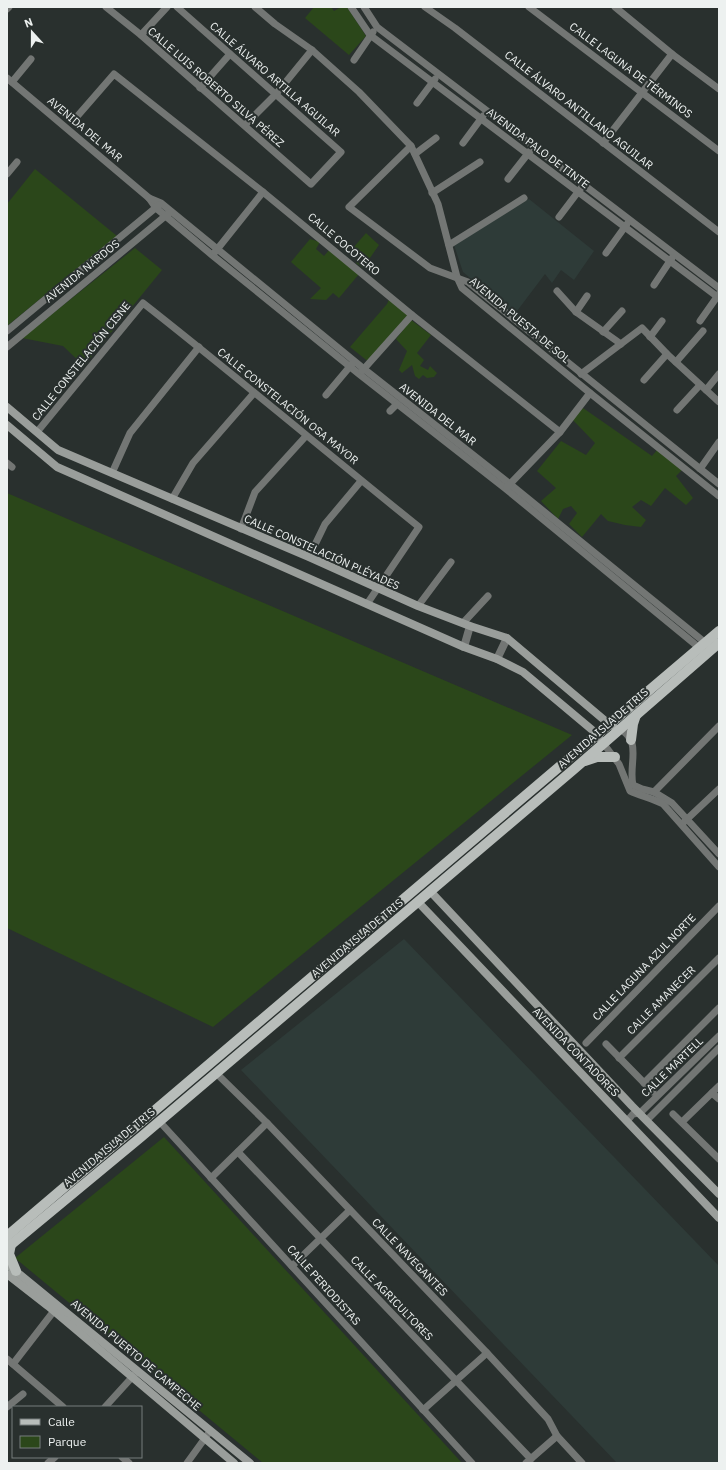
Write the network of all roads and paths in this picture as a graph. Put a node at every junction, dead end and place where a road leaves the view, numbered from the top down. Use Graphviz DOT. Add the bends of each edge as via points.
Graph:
graph roads {
  1 [pos="106,7"];
  2 [pos="167,7"];
  3 [pos="177,7"];
  4 [pos="255,7"];
  5 [pos="351,7"];
  6 [pos="364,7"];
  7 [pos="426,7"];
  8 [pos="530,7"];
  9 [pos="615,7"];
  10 [pos="377,26"];
  11 [pos="141,35"];
  12 [pos="370,35"];
  13 [pos="312,50"];
  14 [pos="230,54"];
  15 [pos="672,54"];
  16 [pos="31,58"];
  17 [pos="354,60"];
  18 [pos="438,74"];
  19 [pos="9,80"];
  20 [pos="433,82"];
  21 [pos="200,88"];
  22 [pos="719,88"];
  23 [pos="642,92"];
  24 [pos="276,94"];
  25 [pos="417,103"];
  26 [pos="487,111"];
  27 [pos="481,119"];
  28 [pos="74,120"];
  29 [pos="245,125"];
  30 [pos="436,138"];
  31 [pos="463,143"];
  32 [pos="603,143"];
  33 [pos="411,146"];
  34 [pos="534,147"];
  35 [pos="719,151"];
  36 [pos="414,154"];
  37 [pos="528,154"];
  38 [pos="17,162"];
  39 [pos="480,162"];
  40 [pos="7,174"];
  41 [pos="508,180"];
  42 [pos="311,184"];
  43 [pos="583,184"];
  44 [pos="264,192"];
  45 [pos="578,192"];
  46 [pos="432,193"];
  47 [pos="524,198"];
  48 [pos="158,205"];
  49 [pos="168,214"];
  50 [pos="559,217"];
  51 [pos="630,220"];
  52 [pos="625,227"];
  53 [pos="719,232"];
  54 [pos="449,245"];
  55 [pos="214,252"];
  56 [pos="606,253"];
  57 [pos="675,254"];
  58 [pos="670,261"];
  59 [pos="457,277"];
  60 [pos="654,285"];
  61 [pos="719,288"];
  62 [pos="557,291"];
  63 [pos="587,296"];
  64 [pos="718,296"];
  65 [pos="142,303"];
  66 [pos="496,304"];
  67 [pos="490,311"];
  68 [pos="622,311"];
  69 [pos="576,312"];
  70 [pos="412,315"];
  71 [pos="662,321"];
  72 [pos="700,321"];
  73 [pos="7,331"];
  74 [pos="703,331"];
  75 [pos="603,332"];
  76 [pos="536,336"];
  77 [pos="650,337"];
  78 [pos="531,344"];
  79 [pos="621,344"];
  80 [pos="7,347"];
  81 [pos="199,347"];
  82 [pos="667,354"];
  83 [pos="676,362"];
  84 [pos="352,364"];
  85 [pos="571,365"];
  86 [pos="362,372"];
  87 [pos="564,372"];
  88 [pos="582,374"];
  89 [pos="719,374"];
  90 [pos="644,380"];
  91 [pos="703,387"];
  92 [pos="254,393"];
  93 [pos="590,393"];
  94 [pos="326,395"];
  95 [pos="719,402"];
  96 [pos="397,404"];
  97 [pos="7,407"];
  98 [pos="676,410"];
  99 [pos="390,411"];
  100 [pos="7,425"];
  101 [pos="37,432"];
  102 [pos="560,432"];
  103 [pos="306,436"];
  104 [pos="719,442"];
  105 [pos="58,450"];
  106 [pos="50,461"];
  107 [pos="700,469"];
  108 [pos="112,473"];
  109 [pos="362,481"];
  110 [pos="719,484"];
  111 [pos="508,486"];
  112 [pos="719,496"];
  113 [pos="172,498"];
  114 [pos="241,529"];
  115 [pos="309,557"];
  116 [pos="451,562"];
  117 [pos="377,588"];
  118 [pos="488,596"];
  119 [pos="367,604"];
  120 [pos="418,606"];
  121 [pos="466,625"];
  122 [pos="719,631"];
  123 [pos="507,638"];
  124 [pos="464,647"];
  125 [pos="708,647"];
  126 [pos="497,659"];
  127 [pos="636,715"];
  128 [pos="609,724"];
  129 [pos="719,726"];
  130 [pos="619,729"];
  131 [pos="600,739"];
  132 [pos="631,740"];
  133 [pos="615,757"];
  134 [pos="582,762"];
  135 [pos="719,789"];
  136 [pos="654,792"];
  137 [pos="685,822"];
  138 [pos="718,852"];
  139 [pos="711,858"];
  140 [pos="719,867"];
  141 [pos="430,891"];
  142 [pos="418,902"];
  143 [pos="719,906"];
  144 [pos="719,958"];
  145 [pos="719,1008"];
  146 [pos="719,1036"];
  147 [pos="586,1043"];
  148 [pos="606,1044"];
  149 [pos="719,1048"];
  150 [pos="706,1049"];
  151 [pos="713,1055"];
  152 [pos="620,1058"];
  153 [pos="216,1073"];
  154 [pos="644,1083"];
  155 [pos="719,1086"];
  156 [pos="654,1092"];
  157 [pos="712,1093"];
  158 [pos="719,1099"];
  159 [pos="640,1114"];
  160 [pos="673,1114"];
  161 [pos="647,1120"];
  162 [pos="160,1121"];
  163 [pos="627,1121"];
  164 [pos="682,1122"];
  165 [pos="267,1123"];
  166 [pos="238,1152"];
  167 [pos="719,1158"];
  168 [pos="211,1178"];
  169 [pos="719,1194"];
  170 [pos="350,1210"];
  171 [pos="719,1218"];
  172 [pos="320,1238"];
  173 [pos="8,1242"];
  174 [pos="7,1264"];
  175 [pos="292,1266"];
  176 [pos="12,1272"];
  177 [pos="56,1308"];
  178 [pos="487,1353"];
  179 [pos="7,1359"];
  180 [pos="13,1364"];
  181 [pos="138,1371"];
  182 [pos="132,1377"];
  183 [pos="456,1381"];
  184 [pos="23,1394"];
  185 [pos="62,1406"];
  186 [pos="107,1406"];
  187 [pos="7,1407"];
  188 [pos="423,1410"];
  189 [pos="211,1431"];
  190 [pos="557,1436"];
  191 [pos="205,1439"];
  192 [pos="529,1461"];
  193 [pos="187,1463"];
  194 [pos="234,1463"];
  195 [pos="250,1463"];
  196 [pos="472,1463"];
  197 [pos="582,1463"];
  1 -- 11 [label="street, CALLE LUIS ROBERTO SILVA PÉREZ"];
  2 -- 11 [label="street"];
  3 -- 14 [label="street, CALLE ÁLVARO ARTILLA AGUILAR"];
  4 -- 13 [label="street"];
  5 -- 12 [label="street, AVENIDA PALO DE TINTE"];
  6 -- 10 [label="street, AVENIDA PALO DE TINTE"];
  7 -- 32 [label="street, CALLE ÁLVARO ANTILLANO AGUILAR"];
  8 -- 23 [label="street, CALLE LAGUNA DE TÉRMINOS"];
  9 -- 15 [label="street"];
  10 -- 12 [label="street"];
  10 -- 18 [label="street, AVENIDA PALO DE TINTE"];
  11 -- 21 [label="street, CALLE LUIS ROBERTO SILVA PÉREZ"];
  12 -- 17 [label="street"];
  12 -- 20 [label="street, AVENIDA PALO DE TINTE"];
  13 -- 24 [label="street"];
  13 -- 33 [label="street" via="359,92"];
  14 -- 21 [label="street"];
  14 -- 24 [label="street, CALLE ÁLVARO ARTILLA AGUILAR"];
  15 -- 22 [label="street"];
  15 -- 23 [label="street"];
  16 -- 19 [label="street"];
  18 -- 20 [label="street"];
  18 -- 26 [label="street, AVENIDA PALO DE TINTE"];
  19 -- 48 [label="street, AVENIDA DEL MAR"];
  20 -- 25 [label="street"];
  20 -- 27 [label="street, AVENIDA PALO DE TINTE"];
  21 -- 29 [label="street, CALLE LUIS ROBERTO SILVA PÉREZ"];
  23 -- 32 [label="street"];
  23 -- 35 [label="street, CALLE LAGUNA DE TÉRMINOS"];
  24 -- 29 [label="street"];
  24 -- 42 [label="street, CALLE ÁLVARO ARTILLA AGUILAR" via="341,152"];
  26 -- 27 [label="street"];
  26 -- 34 [label="street, AVENIDA PALO DE TINTE"];
  27 -- 31 [label="street"];
  27 -- 37 [label="street, AVENIDA PALO DE TINTE"];
  28 -- 44 [label="street, CALLE COCOTERO" via="114,74"];
  29 -- 42 [label="street, CALLE LUIS ROBERTO SILVA PÉREZ"];
  30 -- 36 [label="street"];
  32 -- 53 [label="street, CALLE ÁLVARO ANTILLANO AGUILAR"];
  33 -- 36 [label="street"];
  33 -- 59 [label="street" via="349,207 430,268"];
  34 -- 37 [label="street"];
  34 -- 43 [label="street, AVENIDA PALO DE TINTE"];
  36 -- 46 [label="street"];
  37 -- 41 [label="street"];
  37 -- 45 [label="street, AVENIDA PALO DE TINTE"];
  38 -- 40 [label="street"];
  39 -- 46 [label="street"];
  43 -- 45 [label="street"];
  43 -- 51 [label="street, AVENIDA PALO DE TINTE"];
  44 -- 55 [label="street"];
  44 -- 70 [label="street, CALLE COCOTERO"];
  45 -- 50 [label="street"];
  45 -- 52 [label="street, AVENIDA PALO DE TINTE"];
  46 -- 54 [label="street" via="438,204"];
  47 -- 54 [label="street"];
  48 -- 49 [label="street, AVENIDA DEL MAR"];
  48 -- 73 [label="street, AVENIDA NARDOS"];
  49 -- 55 [label="street, AVENIDA DEL MAR"];
  49 -- 80 [label="street, AVENIDA NARDOS"];
  51 -- 52 [label="street"];
  51 -- 57 [label="street, AVENIDA PALO DE TINTE"];
  52 -- 56 [label="street"];
  52 -- 58 [label="street, AVENIDA PALO DE TINTE"];
  54 -- 59 [label="street"];
  55 -- 84 [label="street, AVENIDA DEL MAR"];
  57 -- 58 [label="street"];
  57 -- 61 [label="street, AVENIDA PALO DE TINTE"];
  58 -- 60 [label="street"];
  58 -- 64 [label="street, AVENIDA PALO DE TINTE"];
  59 -- 66 [label="street, AVENIDA PUESTA DE SOL" via="468,282"];
  59 -- 67 [label="street, AVENIDA PUESTA DE SOL" via="462,288"];
  62 -- 69 [label="street"];
  63 -- 69 [label="street"];
  64 -- 72 [label="street"];
  65 -- 81 [label="street, CALLE CONSTELACIÓN OSA MAYOR"];
  65 -- 101 [label="street, CALLE CONSTELACIÓN CISNE"];
  66 -- 67 [label="street"];
  66 -- 76 [label="street, AVENIDA PUESTA DE SOL"];
  67 -- 78 [label="street, AVENIDA PUESTA DE SOL"];
  68 -- 75 [label="street"];
  69 -- 75 [label="street"];
  70 -- 86 [label="street"];
  70 -- 102 [label="street, CALLE COCOTERO"];
  71 -- 77 [label="street"];
  74 -- 83 [label="street"];
  75 -- 79 [label="street"];
  76 -- 78 [label="street"];
  76 -- 85 [label="street, AVENIDA PUESTA DE SOL"];
  77 -- 79 [label="street" via="642,328"];
  77 -- 82 [label="street"];
  78 -- 87 [label="street, AVENIDA PUESTA DE SOL"];
  79 -- 88 [label="street"];
  81 -- 92 [label="street, CALLE CONSTELACIÓN OSA MAYOR"];
  81 -- 108 [label="street" via="130,433"];
  82 -- 83 [label="street"];
  82 -- 90 [label="street"];
  83 -- 91 [label="street"];
  84 -- 86 [label="street, AVENIDA DEL MAR"];
  84 -- 94 [label="street"];
  85 -- 87 [label="street"];
  85 -- 88 [label="street, AVENIDA PUESTA DE SOL"];
  86 -- 96 [label="street, AVENIDA DEL MAR"];
  86 -- 111 [label="street, AVENIDA DEL MAR"];
  87 -- 93 [label="street, AVENIDA PUESTA DE SOL"];
  88 -- 107 [label="street, AVENIDA PUESTA DE SOL"];
  89 -- 91 [label="street"];
  91 -- 95 [label="street"];
  91 -- 98 [label="street"];
  92 -- 103 [label="street, CALLE CONSTELACIÓN OSA MAYOR"];
  92 -- 113 [label="street" via="193,463"];
  93 -- 102 [label="street"];
  93 -- 112 [label="street, AVENIDA PUESTA DE SOL"];
  96 -- 99 [label="street"];
  96 -- 111 [label="street, AVENIDA DEL MAR"];
  97 -- 101 [label="main road, CALLE CONSTELACIÓN PLÉYADES"];
  100 -- 106 [label="main road"];
  101 -- 105 [label="main road, CALLE CONSTELACIÓN PLÉYADES"];
  102 -- 111 [label="street"];
  103 -- 109 [label="street, CALLE CONSTELACIÓN OSA MAYOR"];
  103 -- 114 [label="street" via="255,492"];
  104 -- 107 [label="street"];
  105 -- 106 [label="street"];
  105 -- 108 [label="main road, CALLE CONSTELACIÓN PLÉYADES"];
  106 -- 119 [label="main road" via="57,467"];
  107 -- 110 [label="street, AVENIDA PUESTA DE SOL"];
  108 -- 113 [label="main road, CALLE CONSTELACIÓN PLÉYADES"];
  109 -- 115 [label="street" via="325,524"];
  109 -- 117 [label="street, CALLE CONSTELACIÓN OSA MAYOR" via="419,527"];
  111 -- 125 [label="street, AVENIDA DEL MAR"];
  113 -- 114 [label="main road, CALLE CONSTELACIÓN PLÉYADES"];
  114 -- 115 [label="main road, CALLE CONSTELACIÓN PLÉYADES"];
  115 -- 117 [label="main road, CALLE CONSTELACIÓN PLÉYADES"];
  116 -- 120 [label="street"];
  117 -- 119 [label="street"];
  117 -- 120 [label="main road, CALLE CONSTELACIÓN PLÉYADES"];
  118 -- 121 [label="street"];
  119 -- 124 [label="main road"];
  120 -- 121 [label="main road, CALLE CONSTELACIÓN PLÉYADES"];
  121 -- 123 [label="main road, CALLE CONSTELACIÓN PLÉYADES"];
  121 -- 124 [label="street"];
  122 -- 125 [label="main road, AVENIDA ISLA DE TRIS"];
  123 -- 126 [label="street"];
  123 -- 128 [label="main road, CALLE CONSTELACIÓN PLÉYADES"];
  124 -- 126 [label="main road"];
  125 -- 127 [label="main road, AVENIDA ISLA DE TRIS"];
  125 -- 128 [label="main road, AVENIDA ISLA DE TRIS"];
  126 -- 131 [label="main road" via="524,672"];
  127 -- 130 [label="main road, AVENIDA ISLA DE TRIS"];
  127 -- 132 [label="main road" via="632,724"];
  128 -- 130 [label="main road, CALLE CONSTELACIÓN PLÉYADES"];
  128 -- 131 [label="main road, AVENIDA ISLA DE TRIS"];
  129 -- 136 [label="street"];
  130 -- 131 [label="main road, AVENIDA ISLA DE TRIS"];
  130 -- 132 [label="street" via="626,732"];
  131 -- 133 [label="street"];
  131 -- 134 [label="main road, AVENIDA ISLA DE TRIS"];
  131 -- 173 [label="main road, AVENIDA ISLA DE TRIS"];
  132 -- 136 [label="street" via="634,755 633,784"];
  133 -- 134 [label="main road" via="597,757"];
  133 -- 137 [label="street" via="630,790 663,804"];
  134 -- 141 [label="main road, AVENIDA ISLA DE TRIS"];
  135 -- 137 [label="street"];
  136 -- 137 [label="street" via="672,803"];
  137 -- 138 [label="street"];
  137 -- 139 [label="street"];
  138 -- 139 [label="street"];
  139 -- 140 [label="street"];
  141 -- 142 [label="main road, AVENIDA ISLA DE TRIS"];
  141 -- 159 [label="main road, AVENIDA CONTADORES"];
  142 -- 153 [label="main road, AVENIDA ISLA DE TRIS"];
  142 -- 163 [label="main road, AVENIDA CONTADORES"];
  143 -- 147 [label="street, CALLE LAGUNA AZUL NORTE"];
  144 -- 152 [label="street, CALLE AMANECER"];
  145 -- 154 [label="street"];
  146 -- 150 [label="street, CALLE MARTELL"];
  148 -- 152 [label="street"];
  149 -- 151 [label="street, CALLE MARTELL"];
  150 -- 151 [label="street"];
  150 -- 159 [label="street, CALLE MARTELL"];
  151 -- 161 [label="street, CALLE MARTELL"];
  152 -- 154 [label="street"];
  153 -- 162 [label="main road, AVENIDA ISLA DE TRIS"];
  153 -- 165 [label="street, CALLE NAVEGANTES"];
  154 -- 156 [label="street"];
  155 -- 157 [label="street"];
  157 -- 158 [label="street"];
  157 -- 164 [label="street"];
  159 -- 161 [label="main road, AVENIDA CONTADORES"];
  159 -- 163 [label="street, CALLE MARTELL" via="633,1114"];
  160 -- 164 [label="street"];
  161 -- 169 [label="main road, AVENIDA CONTADORES"];
  162 -- 168 [label="street, CALLE PERIODISTAS"];
  162 -- 173 [label="main road, AVENIDA ISLA DE TRIS"];
  163 -- 171 [label="main road, AVENIDA CONTADORES"];
  164 -- 167 [label="street"];
  165 -- 166 [label="street"];
  165 -- 170 [label="street, CALLE NAVEGANTES"];
  166 -- 168 [label="street"];
  166 -- 172 [label="street, CALLE AGRICULTORES"];
  168 -- 175 [label="street, CALLE PERIODISTAS"];
  170 -- 172 [label="street"];
  170 -- 178 [label="street, CALLE NAVEGANTES"];
  172 -- 175 [label="street"];
  172 -- 183 [label="street, CALLE AGRICULTORES"];
  173 -- 176 [label="main road"];
  174 -- 176 [label="main road, AVENIDA PUERTO DE CAMPECHE"];
  175 -- 188 [label="street, CALLE PERIODISTAS"];
  176 -- 177 [label="main road, AVENIDA PUERTO DE CAMPECHE"];
  177 -- 180 [label="street"];
  177 -- 181 [label="main road, AVENIDA PUERTO DE CAMPECHE"];
  177 -- 182 [label="main road, AVENIDA PUERTO DE CAMPECHE"];
  178 -- 183 [label="street"];
  178 -- 190 [label="street, CALLE NAVEGANTES" via="548,1419"];
  179 -- 180 [label="street"];
  180 -- 185 [label="street"];
  181 -- 182 [label="street"];
  181 -- 189 [label="main road, AVENIDA PUERTO DE CAMPECHE"];
  182 -- 186 [label="street"];
  182 -- 191 [label="main road, AVENIDA PUERTO DE CAMPECHE"];
  183 -- 188 [label="street"];
  183 -- 192 [label="street, CALLE AGRICULTORES"];
  184 -- 187 [label="street"];
  188 -- 196 [label="street, CALLE PERIODISTAS"];
  189 -- 191 [label="street"];
  189 -- 195 [label="main road, AVENIDA PUERTO DE CAMPECHE"];
  190 -- 192 [label="street"];
  190 -- 197 [label="street, CALLE NAVEGANTES"];
  191 -- 193 [label="street"];
  191 -- 194 [label="main road, AVENIDA PUERTO DE CAMPECHE"];
}
